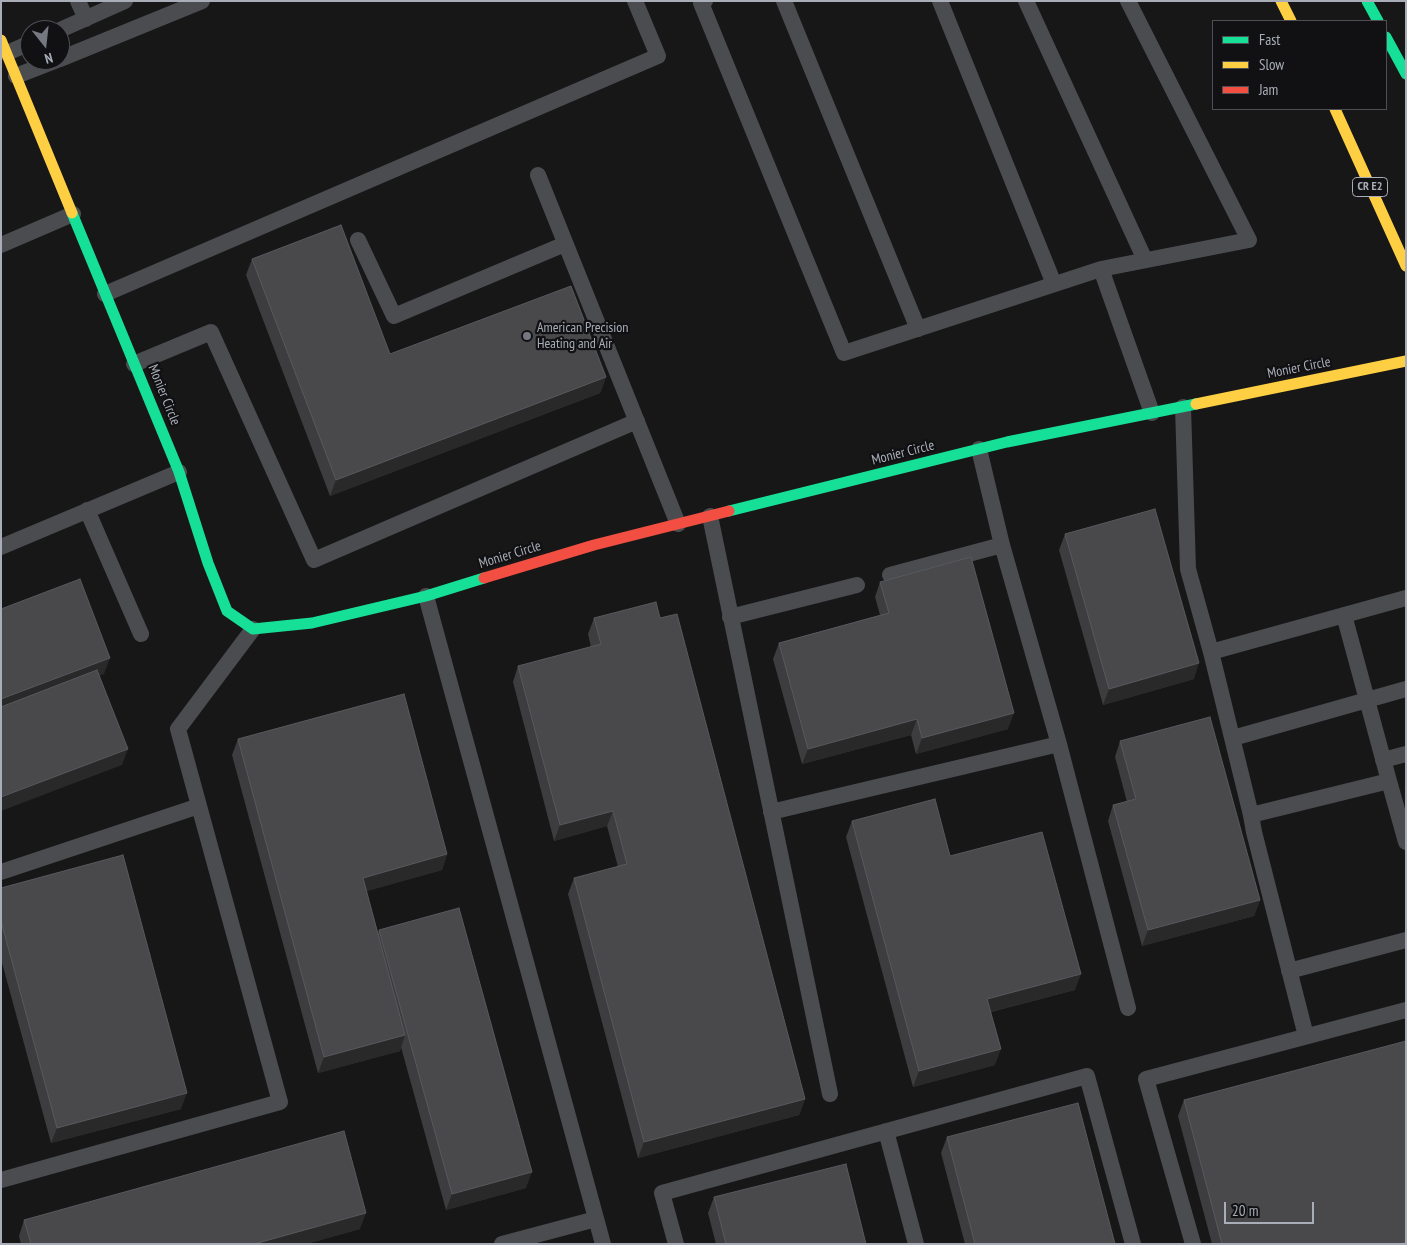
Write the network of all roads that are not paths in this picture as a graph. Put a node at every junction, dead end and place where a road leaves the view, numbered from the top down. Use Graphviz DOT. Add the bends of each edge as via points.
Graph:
graph roads {
  1 [pos="78,1"];
  2 [pos="125,1"];
  3 [pos="202,1"];
  4 [pos="635,1"];
  5 [pos="704,1"];
  6 [pos="784,1"];
  7 [pos="940,1"];
  8 [pos="1026,1"];
  9 [pos="1128,1"];
  10 [pos="1281,1"];
  11 [pos="1367,1"];
  12 [pos="86,18"];
  13 [pos="1291,20"];
  14 [pos="1377,20"];
  15 [pos="70,25"];
  16 [pos="1387,39"];
  17 [pos="20,45"];
  18 [pos="4,47"];
  19 [pos="70,55"];
  20 [pos="31,70"];
  21 [pos="1406,74"];
  22 [pos="16,76"];
  23 [pos="1335,110"];
  24 [pos="538,175"];
  25 [pos="73,214"];
  26 [pos="358,240"];
  27 [pos="565,244"];
  28 [pos="1,245"];
  29 [pos="1145,260"];
  30 [pos="1406,266"];
  31 [pos="1101,269"];
  32 [pos="1054,284"];
  33 [pos="106,294"];
  34 [pos="918,329"];
  35 [pos="1406,362"];
  36 [pos="134,364"];
  37 [pos="1183,407"];
  38 [pos="1152,413"];
  39 [pos="637,421"];
  40 [pos="979,450"];
  41 [pos="179,472"];
  42 [pos="87,510"];
  43 [pos="710,516"];
  44 [pos="678,524"];
  45 [pos="1002,545"];
  46 [pos="1,547"];
  47 [pos="890,575"];
  48 [pos="857,585"];
  49 [pos="426,596"];
  50 [pos="1406,598"];
  51 [pos="1344,615"];
  52 [pos="730,616"];
  53 [pos="254,630"];
  54 [pos="141,634"];
  55 [pos="1212,652"];
  56 [pos="1406,689"];
  57 [pos="1367,700"];
  58 [pos="1233,738"];
  59 [pos="1059,744"];
  60 [pos="1406,754"];
  61 [pos="1383,760"];
  62 [pos="1389,781"];
  63 [pos="199,806"];
  64 [pos="771,812"];
  65 [pos="1252,815"];
  66 [pos="1406,842"];
  67 [pos="1,872"];
  68 [pos="1406,940"];
  69 [pos="1289,971"];
  70 [pos="1128,1008"];
  71 [pos="1406,1010"];
  72 [pos="1306,1036"];
  73 [pos="830,1094"];
  74 [pos="886,1131"];
  75 [pos="1,1180"];
  76 [pos="596,1219"];
  77 [pos="502,1244"];
  78 [pos="603,1244"];
  79 [pos="676,1244"];
  80 [pos="916,1244"];
  81 [pos="1133,1244"];
  82 [pos="1193,1244"];
  1 -- 12 [label="lane"];
  2 -- 12 [label="lane"];
  3 -- 19 [label="lane"];
  4 -- 33 [label="lane" via="658,56"];
  5 -- 34 [label="lane" via="701,3 844,353"];
  6 -- 34 [label="lane"];
  7 -- 32 [label="lane"];
  8 -- 29 [label="lane"];
  9 -- 29 [label="lane" via="1249,240"];
  10 -- 13 [label="street"];
  11 -- 14 [label="street"];
  12 -- 15 [label="lane"];
  16 -- 21 [label="street"];
  17 -- 18 [label="lane"];
  18 -- 22 [label="street, Monier Circle"];
  20 -- 22 [label="lane"];
  22 -- 25 [label="street, Monier Circle"];
  23 -- 30 [label="street, CR E2"];
  24 -- 27 [label="lane"];
  25 -- 28 [label="lane"];
  25 -- 33 [label="street, Monier Circle"];
  26 -- 27 [label="lane" via="394,316"];
  27 -- 39 [label="lane"];
  29 -- 31 [label="lane"];
  31 -- 32 [label="lane"];
  31 -- 38 [label="lane"];
  32 -- 34 [label="lane"];
  33 -- 36 [label="street, Monier Circle"];
  35 -- 37 [label="street, Monier Circle"];
  36 -- 39 [label="lane" via="211,332 314,560"];
  36 -- 41 [label="street, Monier Circle"];
  37 -- 38 [label="street, Monier Circle"];
  37 -- 55 [label="lane" via="1188,569"];
  38 -- 40 [label="street, Monier Circle"];
  39 -- 44 [label="lane"];
  40 -- 43 [label="street, Monier Circle"];
  40 -- 45 [label="lane"];
  41 -- 42 [label="lane"];
  41 -- 53 [label="street, Monier Circle" via="226,611"];
  42 -- 46 [label="lane"];
  42 -- 54 [label="lane"];
  43 -- 44 [label="street, Monier Circle"];
  43 -- 52 [label="lane"];
  44 -- 49 [label="street, Monier Circle" via="594,545"];
  45 -- 47 [label="lane"];
  45 -- 59 [label="lane"];
  48 -- 52 [label="lane"];
  49 -- 53 [label="street, Monier Circle" via="312,624"];
  49 -- 76 [label="lane"];
  50 -- 51 [label="lane"];
  51 -- 55 [label="lane"];
  51 -- 57 [label="lane"];
  52 -- 64 [label="lane"];
  53 -- 63 [label="lane" via="178,729"];
  55 -- 58 [label="lane"];
  56 -- 57 [label="lane"];
  57 -- 58 [label="lane"];
  57 -- 61 [label="lane"];
  58 -- 65 [label="lane"];
  59 -- 64 [label="lane"];
  59 -- 70 [label="lane"];
  60 -- 61 [label="lane"];
  61 -- 62 [label="lane"];
  62 -- 65 [label="lane"];
  62 -- 66 [label="lane"];
  63 -- 67 [label="lane"];
  63 -- 75 [label="lane" via="280,1102"];
  64 -- 73 [label="lane"];
  65 -- 69 [label="lane"];
  68 -- 69 [label="lane"];
  69 -- 72 [label="lane"];
  71 -- 72 [label="lane"];
  72 -- 82 [label="lane" via="1146,1079"];
  74 -- 79 [label="lane" via="662,1193"];
  74 -- 80 [label="lane"];
  74 -- 81 [label="lane" via="1088,1076"];
  76 -- 77 [label="lane"];
  76 -- 78 [label="lane"];
}
